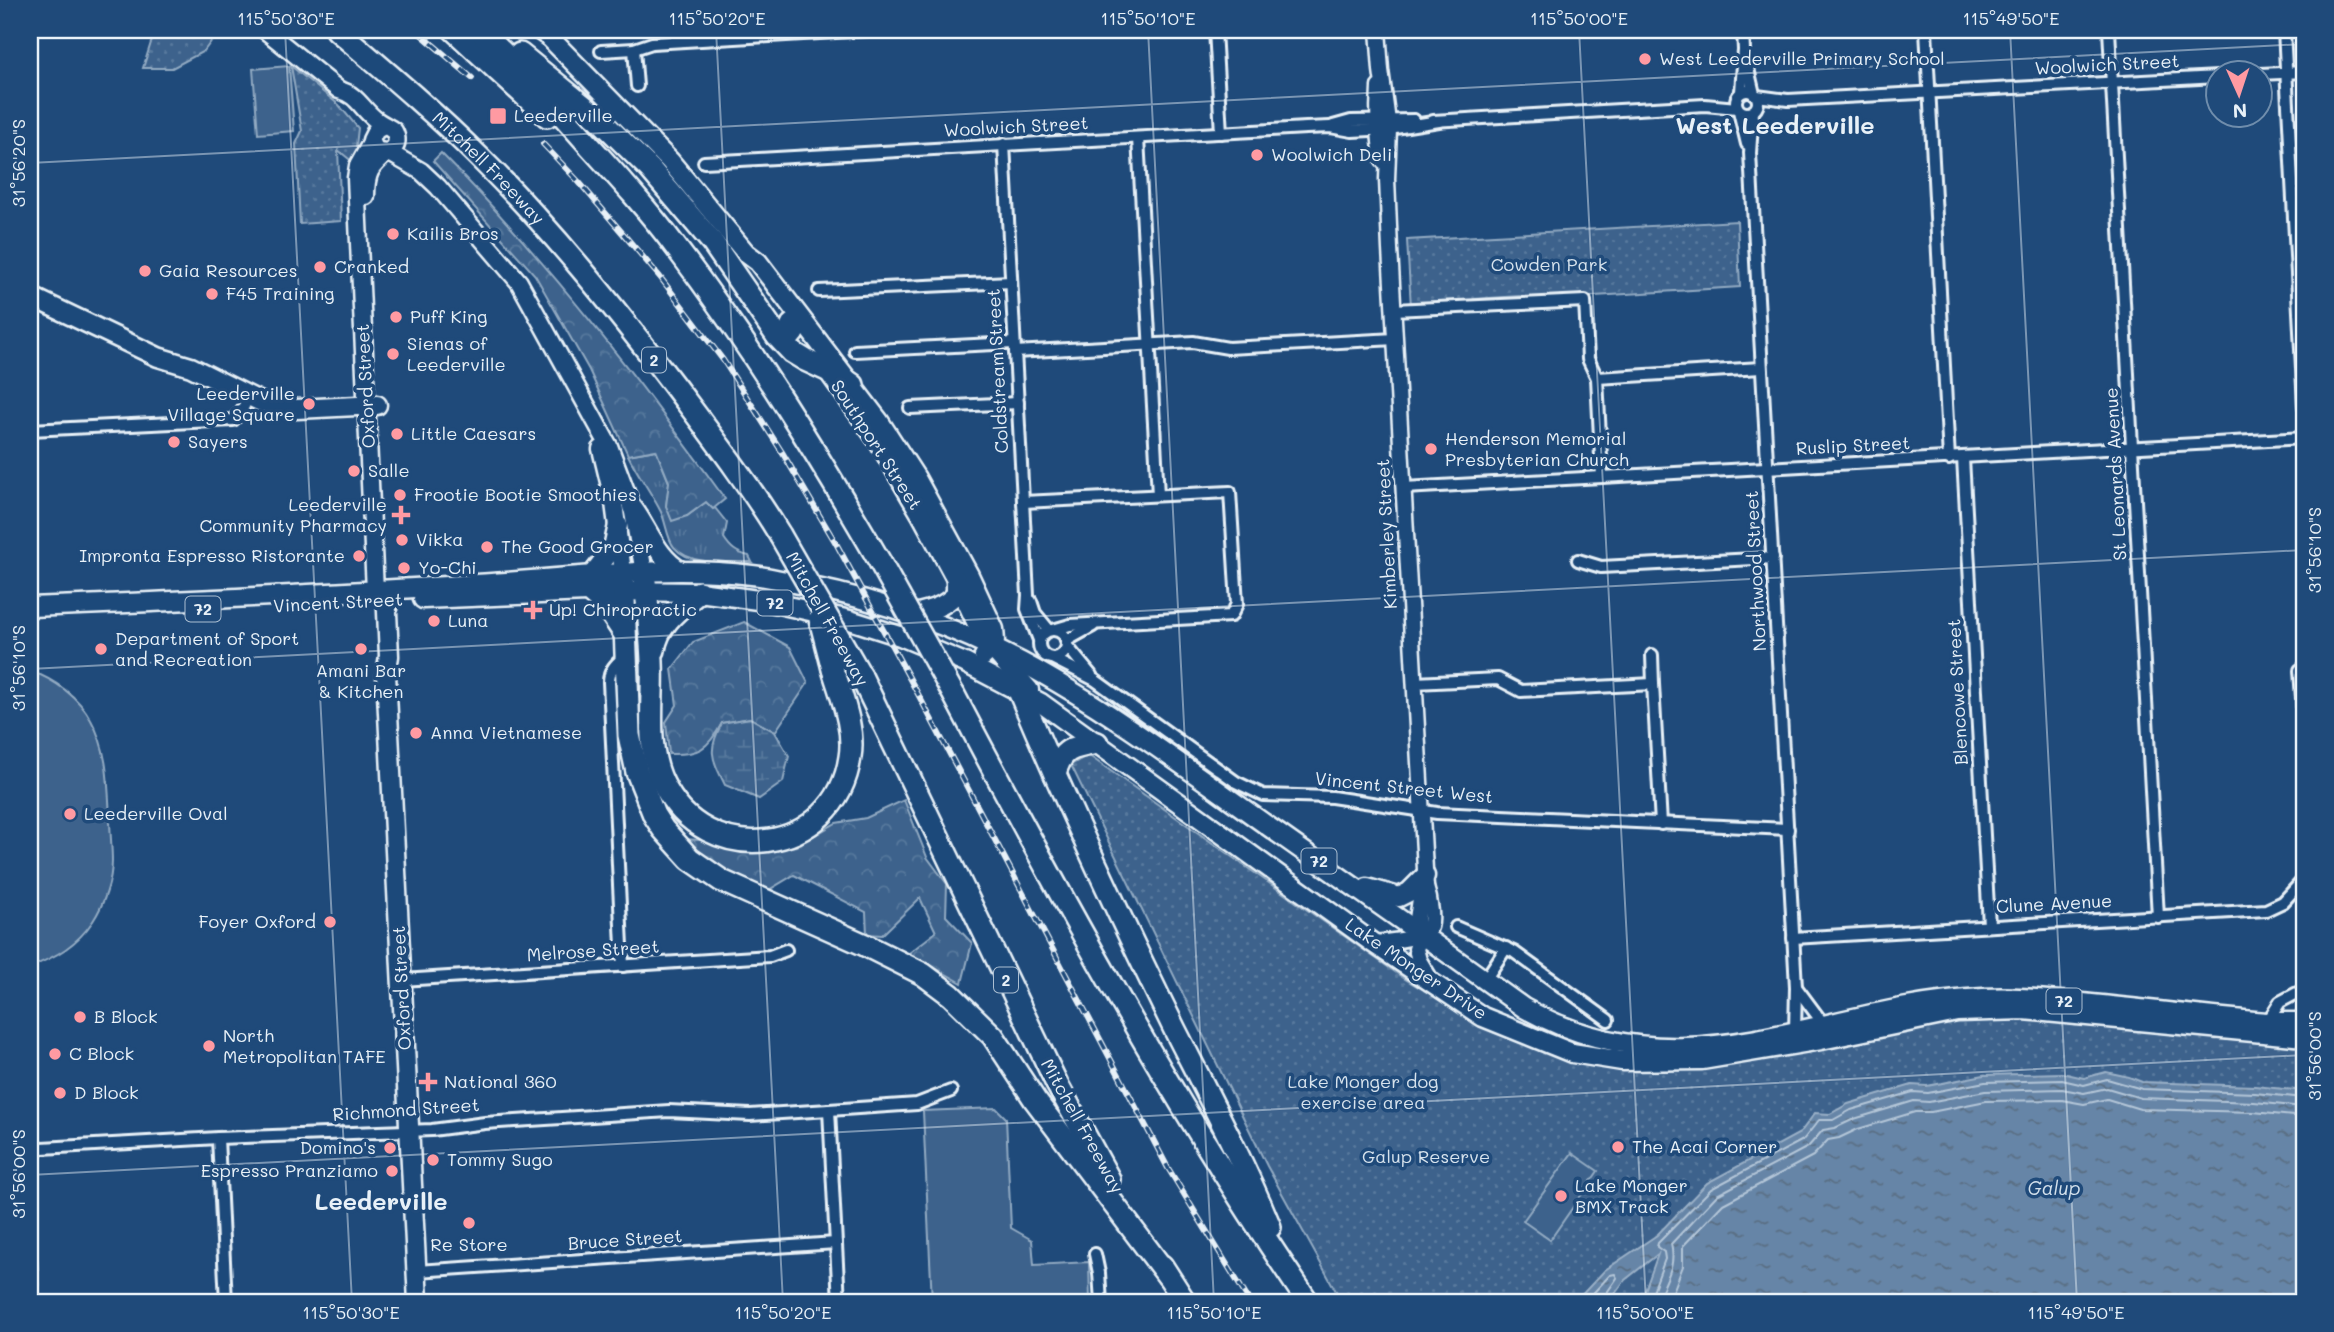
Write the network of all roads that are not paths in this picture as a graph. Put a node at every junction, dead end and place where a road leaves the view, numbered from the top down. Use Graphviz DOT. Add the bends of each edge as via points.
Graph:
graph roads {
  1 [pos="265,30"];
  2 [pos="337,30"];
  3 [pos="454,30"];
  4 [pos="479,30"];
  5 [pos="487,30"];
  6 [pos="869,30"];
  7 [pos="1215,30"];
  8 [pos="1378,30"];
  9 [pos="1743,30"];
  10 [pos="1926,30"];
  11 [pos="2109,30"];
  12 [pos="2284,30"];
  13 [pos="544,32"];
  14 [pos="635,49"];
  15 [pos="1744,50"];
  16 [pos="601,51"];
  17 [pos="2304,72"];
  18 [pos="2274,73"];
  19 [pos="2286,73"];
  20 [pos="2204,78"];
  21 [pos="2111,82"];
  22 [pos="637,86"];
  23 [pos="1929,92"];
  24 [pos="1739,94"];
  25 [pos="1755,95"];
  26 [pos="1788,100"];
  27 [pos="1705,105"];
  28 [pos="1738,110"];
  29 [pos="1754,111"];
  30 [pos="1383,124"];
  31 [pos="1221,133"];
  32 [pos="375,135"];
  33 [pos="1138,138"];
  34 [pos="1004,145"];
  35 [pos="391,149"];
  36 [pos="1749,153"];
  37 [pos="704,162"];
  38 [pos="639,200"];
  39 [pos="746,253"];
  40 [pos="1011,282"];
  41 [pos="819,291"];
  42 [pos="30,296"];
  43 [pos="1393,310"];
  44 [pos="784,331"];
  45 [pos="1395,339"];
  46 [pos="1149,345"];
  47 [pos="1015,348"];
  48 [pos="855,351"];
  49 [pos="1761,368"];
  50 [pos="826,369"];
  51 [pos="1597,378"];
  52 [pos="853,385"];
  53 [pos="246,400"];
  54 [pos="584,400"];
  55 [pos="1018,403"];
  56 [pos="2304,406"];
  57 [pos="910,408"];
  58 [pos="372,409"];
  59 [pos="30,430"];
  60 [pos="2304,438"];
  61 [pos="2132,448"];
  62 [pos="1949,458"];
  63 [pos="1962,458"];
  64 [pos="1767,467"];
  65 [pos="1602,477"];
  66 [pos="1404,488"];
  67 [pos="1158,495"];
  68 [pos="1023,502"];
  69 [pos="632,507"];
  70 [pos="618,525"];
  71 [pos="1773,558"];
  72 [pos="1578,560"];
  73 [pos="681,571"];
  74 [pos="956,579"];
  75 [pos="634,581"];
  76 [pos="591,584"];
  77 [pos="811,587"];
  78 [pos="699,592"];
  79 [pos="376,595"];
  80 [pos="1028,595"];
  81 [pos="30,607"];
  82 [pos="914,614"];
  83 [pos="30,618"];
  84 [pos="1095,625"];
  85 [pos="1051,630"];
  86 [pos="1039,640"];
  87 [pos="1066,643"];
  88 [pos="626,645"];
  89 [pos="994,651"];
  90 [pos="1652,655"];
  91 [pos="1052,658"];
  92 [pos="652,663"];
  93 [pos="965,663"];
  94 [pos="2300,670"];
  95 [pos="1095,680"];
  96 [pos="1016,682"];
  97 [pos="1415,683"];
  98 [pos="1653,684"];
  99 [pos="2304,729"];
  100 [pos="1097,743"];
  101 [pos="1055,775"];
  102 [pos="1423,811"];
  103 [pos="1661,824"];
  104 [pos="1788,829"];
  105 [pos="1327,866"];
  106 [pos="2304,879"];
  107 [pos="1425,881"];
  108 [pos="2158,916"];
  109 [pos="1989,925"];
  110 [pos="1456,927"];
  111 [pos="1421,935"];
  112 [pos="1793,937"];
  113 [pos="1373,943"];
  114 [pos="1506,948"];
  115 [pos="786,950"];
  116 [pos="623,966"];
  117 [pos="402,980"];
  118 [pos="1485,980"];
  119 [pos="1433,983"];
  120 [pos="1797,987"];
  121 [pos="2304,995"];
  122 [pos="1608,1020"];
  123 [pos="2304,1022"];
  124 [pos="1825,1026"];
  125 [pos="2265,1028"];
  126 [pos="1795,1032"];
  127 [pos="2304,1037"];
  128 [pos="951,1091"];
  129 [pos="829,1110"];
  130 [pos="409,1130"];
  131 [pos="218,1138"];
  132 [pos="30,1146"];
  133 [pos="836,1244"];
  134 [pos="1095,1254"];
  135 [pos="30,1258"];
  136 [pos="417,1271"];
  137 [pos="1168,1276"];
  138 [pos="1291,1277"];
  139 [pos="32,1302"];
  140 [pos="226,1302"];
  141 [pos="418,1302"];
  142 [pos="839,1302"];
  143 [pos="1101,1302"];
  144 [pos="1185,1302"];
  145 [pos="1308,1302"];
  1 -- 32 [label="main road" via="339,90 351,93 366,110"];
  2 -- 77 [label="highway, Mitchell Freeway / 2, bridge" via="480,158 625,320 724,452"];
  3 -- 38 [label="highway"];
  4 -- 38 [label="highway"];
  5 -- 44 [label="highway" via="597,117 650,169"];
  6 -- 14 [label="street" via="652,43"];
  7 -- 31 [label="street"];
  8 -- 30 [label="street, Kimberley Street"];
  9 -- 15 [label="street"];
  10 -- 23 [label="street"];
  11 -- 21 [label="street, St Leonards Avenue"];
  12 -- 19 [label="street"];
  13 -- 39 [label="main road, Southport Street" via="670,161"];
  14 -- 16 [label="street"];
  14 -- 22 [label="street"];
  15 -- 24 [label="street"];
  15 -- 25 [label="street"];
  17 -- 19 [label="street"];
  18 -- 19 [label="street"];
  19 -- 56 [label="street"];
  20 -- 21 [label="street, Woolwich Street"];
  21 -- 23 [label="street, Woolwich Street"];
  21 -- 61 [label="street, St Leonards Avenue"];
  23 -- 26 [label="street, Woolwich Street"];
  23 -- 62 [label="street"];
  24 -- 25 [label="street"];
  24 -- 27 [label="street, Woolwich Street"];
  24 -- 28 [label="street"];
  25 -- 26 [label="street, Woolwich Street"];
  25 -- 29 [label="street" via="1758,104"];
  26 -- 29 [label="street, Woolwich Street"];
  27 -- 28 [label="street, Woolwich Street"];
  27 -- 30 [label="street, Woolwich Street"];
  28 -- 29 [label="street"];
  28 -- 36 [label="street, Northwood Street"];
  29 -- 36 [label="street, Northwood Street"];
  30 -- 31 [label="street, Woolwich Street" via="1352,131 1330,127"];
  30 -- 43 [label="street, Kimberley Street"];
  31 -- 33 [label="street, Woolwich Street"];
  32 -- 35 [label="main road" via="375,149"];
  32 -- 35 [label="main road" via="394,131"];
  32 -- 58 [label="main road, Oxford Street" via="356,178"];
  33 -- 34 [label="street, Woolwich Street"];
  33 -- 46 [label="street"];
  34 -- 37 [label="street, Woolwich Street"];
  34 -- 40 [label="street, Coldstream Street"];
  35 -- 54 [label="main road" via="407,150 519,282"];
  35 -- 58 [label="main road, Oxford Street" via="367,177"];
  36 -- 49 [label="street, Northwood Street"];
  38 -- 138 [label="highway, bridge" via="714,299 810,441 1142,1040"];
  39 -- 44 [label="main road, Southport Street"];
  39 -- 52 [label="main road, Southport Street" via="758,262"];
  40 -- 41 [label="street"];
  40 -- 47 [label="street, Coldstream Street"];
  42 -- 53 [label="main road" via="158,357 173,370"];
  43 -- 45 [label="street, Kimberley Street"];
  43 -- 51 [label="street" via="1585,301 1588,359"];
  44 -- 50 [label="highway" via="792,352"];
  45 -- 46 [label="street" via="1228,348 1193,342"];
  45 -- 66 [label="street, Kimberley Street"];
  46 -- 47 [label="street"];
  46 -- 67 [label="street"];
  47 -- 48 [label="street"];
  47 -- 55 [label="street, Coldstream Street"];
  49 -- 51 [label="street"];
  49 -- 64 [label="street, Northwood Street"];
  50 -- 52 [label="highway"];
  50 -- 74 [label="main road, Southport Street" via="878,442"];
  51 -- 65 [label="street"];
  52 -- 89 [label="main road, Southport Street" via="970,575 994,629"];
  53 -- 58 [label="main road" via="275,415 297,417"];
  53 -- 59 [label="street" via="233,419"];
  54 -- 69 [label="main road" via="609,446"];
  54 -- 70 [label="main road" via="601,449"];
  55 -- 57 [label="street"];
  55 -- 68 [label="street, Coldstream Street"];
  58 -- 79 [label="main road, Oxford Street"];
  60 -- 61 [label="street, Ruslip Street"];
  61 -- 63 [label="street, Ruslip Street"];
  61 -- 108 [label="street, St Leonards Avenue"];
  62 -- 63 [label="street, Ruslip Street"];
  62 -- 64 [label="street, Ruslip Street"];
  63 -- 109 [label="street, Blencowe Street"];
  64 -- 65 [label="street, Ruslip Street"];
  64 -- 71 [label="street, Northwood Street"];
  65 -- 66 [label="street, Ruslip Street"];
  66 -- 97 [label="street, Kimberley Street"];
  67 -- 68 [label="street"];
  67 -- 84 [label="street" via="1230,492 1237,604 1231,616"];
  68 -- 80 [label="street, Coldstream Street"];
  69 -- 73 [label="main road" via="665,560"];
  69 -- 75 [label="main road"];
  70 -- 75 [label="main road"];
  70 -- 76 [label="main road" via="613,548"];
  71 -- 72 [label="street" via="1601,566"];
  71 -- 104 [label="street, Northwood Street"];
  73 -- 75 [label="main road, Lake Monger Drive / 72"];
  73 -- 82 [label="main road, Lake Monger Drive / 72" via="755,575"];
  74 -- 82 [label="main road" via="956,594 950,600"];
  74 -- 89 [label="main road, Southport Street"];
  75 -- 76 [label="main road, Vincent Street / 72"];
  75 -- 78 [label="main road, Lake Monger Drive / 72"];
  75 -- 88 [label="highway"];
  75 -- 92 [label="highway"];
  76 -- 79 [label="main road, Vincent Street / 72"];
  76 -- 88 [label="highway"];
  77 -- 92 [label="highway, bridge" via="851,745 841,790 826,812 797,832 764,842 728,839 710,833 682,812 656,764"];
  77 -- 137 [label="highway, Mitchell Freeway / 2, bridge" via="861,676 1057,1084"];
  78 -- 92 [label="highway" via="665,622 655,641"];
  78 -- 93 [label="main road, Lake Monger Drive / 72" via="850,620"];
  79 -- 81 [label="main road, Vincent Street / 72"];
  79 -- 83 [label="main road, Vincent Street / 72"];
  79 -- 117 [label="main road, Oxford Street" via="389,656 386,674"];
  80 -- 85 [label="street, Coldstream Street" via="1035,613"];
  80 -- 86 [label="street, Coldstream Street" via="1027,609"];
  82 -- 89 [label="main road, Lake Monger Drive / 72"];
  84 -- 85 [label="street"];
  84 -- 87 [label="street"];
  85 -- 86 [label="street"];
  85 -- 87 [label="street" via="1062,633"];
  86 -- 91 [label="street" via="1040,650"];
  87 -- 91 [label="street" via="1062,654"];
  87 -- 95 [label="street, Vincent Street West"];
  88 -- 116 [label="street" via="610,673"];
  88 -- 137 [label="highway" via="629,735 637,772 654,815 677,846 722,881 923,974 970,1012 993,1036 1035,1100"];
  89 -- 93 [label="main road"];
  89 -- 96 [label="main road, Southport Street"];
  89 -- 105 [label="main road, Lake Monger Drive / 72" via="1117,721"];
  90 -- 98 [label="street"];
  91 -- 95 [label="street, Vincent Street West"];
  93 -- 96 [label="main road, Lake Monger Drive / 72"];
  94 -- 99 [label="street"];
  95 -- 102 [label="street, Vincent Street West" via="1252,792 1332,797"];
  96 -- 100 [label="main road, Lake Monger Drive / 72"];
  96 -- 101 [label="highway"];
  97 -- 98 [label="street" via="1498,679 1521,691"];
  97 -- 102 [label="street, Kimberley Street"];
  98 -- 103 [label="street"];
  100 -- 101 [label="highway" via="1068,750"];
  100 -- 113 [label="main road, Lake Monger Drive / 72"];
  101 -- 138 [label="highway" via="1244,1164"];
  102 -- 103 [label="street, Vincent Street West"];
  102 -- 107 [label="street, Kimberley Street"];
  103 -- 104 [label="street, Vincent Street West"];
  104 -- 112 [label="street, Northwood Street"];
  105 -- 107 [label="main road" via="1395,897"];
  105 -- 111 [label="main road, Lake Monger Drive / 72"];
  106 -- 108 [label="street, Clune Avenue" via="2283,902 2266,910"];
  107 -- 111 [label="street, Kimberley Street" via="1430,927"];
  108 -- 109 [label="street, Clune Avenue"];
  109 -- 112 [label="street, Clune Avenue"];
  110 -- 114 [label="street"];
  111 -- 113 [label="street"];
  111 -- 118 [label="main road, Lake Monger Drive / 72"];
  111 -- 119 [label="street, Kimberley Street" via="1416,949"];
  112 -- 120 [label="street, Northwood Street"];
  113 -- 119 [label="main road, Lake Monger Drive / 72"];
  114 -- 118 [label="street, Lake Monger Drive"];
  114 -- 122 [label="street"];
  115 -- 116 [label="street, Melrose Street" via="770,956"];
  116 -- 117 [label="street, Melrose Street"];
  117 -- 130 [label="main road, Oxford Street"];
  118 -- 126 [label="main road, Lake Monger Drive / 72" via="1540,1017 1615,1042 1683,1047"];
  119 -- 125 [label="main road, Lake Monger Drive / 72" via="1483,1017 1534,1039 1572,1053 1622,1061 1726,1058 1957,1012 2024,1010"];
  120 -- 124 [label="street"];
  120 -- 126 [label="street, Northwood Street"];
  121 -- 125 [label="street" via="2297,993 2280,1002"];
  123 -- 125 [label="main road, Lake Monger Drive / 72"];
  124 -- 125 [label="main road, Lake Monger Drive / 72" via="1907,1007 2030,997"];
  124 -- 126 [label="main road, Lake Monger Drive / 72"];
  125 -- 127 [label="main road, Lake Monger Drive / 72"];
  128 -- 129 [label="street, Richmond Street" via="917,1104"];
  129 -- 130 [label="street, Richmond Street" via="750,1115 669,1111"];
  129 -- 133 [label="street"];
  130 -- 131 [label="street, Richmond Street"];
  130 -- 136 [label="main road, Oxford Street"];
  131 -- 132 [label="street, Richmond Street"];
  131 -- 140 [label="street"];
  133 -- 136 [label="street, Bruce Street"];
  133 -- 142 [label="street"];
  134 -- 143 [label="street"];
  135 -- 139 [label="street"];
  136 -- 141 [label="main road, Oxford Street"];
  137 -- 144 [label="highway, Mitchell Freeway / 2"];
  138 -- 145 [label="highway"];
}
